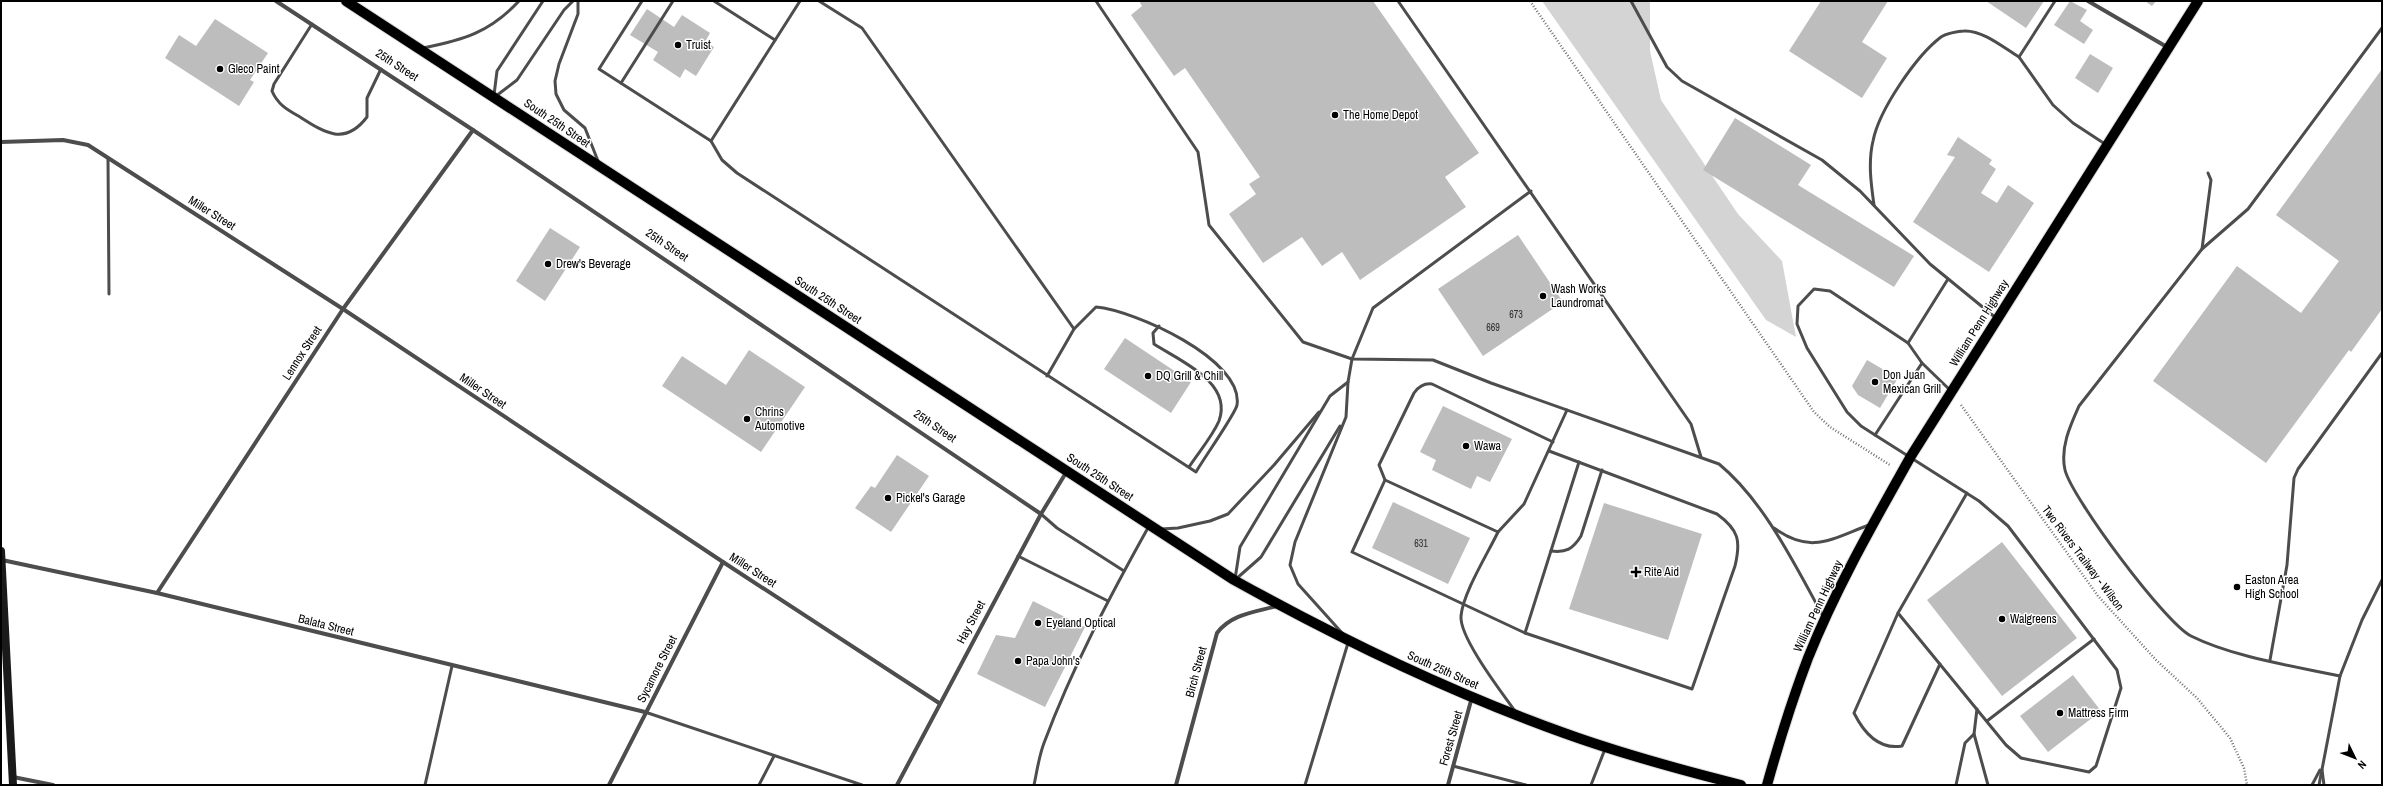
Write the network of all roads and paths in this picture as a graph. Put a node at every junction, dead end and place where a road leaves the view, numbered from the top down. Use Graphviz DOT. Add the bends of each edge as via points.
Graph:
graph roads {
  1 [pos="276,1"];
  2 [pos="346,1"];
  3 [pos="519,1"];
  4 [pos="543,1"];
  5 [pos="573,1"];
  6 [pos="578,1"];
  7 [pos="642,1"];
  8 [pos="673,1"];
  9 [pos="714,1"];
  10 [pos="800,1"];
  11 [pos="819,1"];
  12 [pos="1096,1"];
  13 [pos="1398,1"];
  14 [pos="1530,1"];
  15 [pos="1631,1"];
  16 [pos="2055,1"];
  17 [pos="2088,1"];
  18 [pos="2198,1"];
  19 [pos="312,24"];
  20 [pos="2382,28"];
  21 [pos="775,40"];
  22 [pos="2167,47"];
  23 [pos="420,48"];
  24 [pos="2019,57"];
  25 [pos="381,69"];
  26 [pos="621,83"];
  27 [pos="494,97"];
  28 [pos="473,130"];
  29 [pos="711,141"];
  30 [pos="1,142"];
  31 [pos="2106,145"];
  32 [pos="108,159"];
  33 [pos="601,168"];
  34 [pos="2208,173"];
  35 [pos="1530,191"];
  36 [pos="1874,205"];
  37 [pos="2202,249"];
  38 [pos="1948,279"];
  39 [pos="109,294"];
  40 [pos="343,309"];
  41 [pos="1997,319"];
  42 [pos="1159,326"];
  43 [pos="1074,329"];
  44 [pos="1908,343"];
  45 [pos="2382,353"];
  46 [pos="1352,359"];
  47 [pos="1922,363"];
  48 [pos="1047,376"];
  49 [pos="1348,382"];
  50 [pos="1951,392"];
  51 [pos="1325,404"];
  52 [pos="1567,410"];
  53 [pos="1346,417"];
  54 [pos="1875,435"];
  55 [pos="1553,442"];
  56 [pos="1549,451"];
  57 [pos="1911,456"];
  58 [pos="1701,457"];
  59 [pos="1580,462"];
  60 [pos="1189,467"];
  61 [pos="1602,470"];
  62 [pos="1067,471"];
  63 [pos="1902,472"];
  64 [pos="1384,480"];
  65 [pos="1967,493"];
  66 [pos="1041,514"];
  67 [pos="1873,524"];
  68 [pos="1153,527"];
  69 [pos="1772,527"];
  70 [pos="1498,532"];
  71 [pos="1551,550"];
  72 [pos="1,551"];
  73 [pos="1018,556"];
  74 [pos="2,560"];
  75 [pos="723,562"];
  76 [pos="1124,571"];
  77 [pos="1234,580"];
  78 [pos="2382,580"];
  79 [pos="157,593"];
  80 [pos="1108,601"];
  81 [pos="1464,603"];
  82 [pos="1280,605"];
  83 [pos="1898,613"];
  84 [pos="1825,619"];
  85 [pos="1525,633"];
  86 [pos="2094,639"];
  87 [pos="1349,641"];
  88 [pos="2270,660"];
  89 [pos="1940,664"];
  90 [pos="452,666"];
  91 [pos="2340,676"];
  92 [pos="1472,697"];
  93 [pos="939,702"];
  94 [pos="1977,709"];
  95 [pos="645,712"];
  96 [pos="1518,716"];
  97 [pos="1987,721"];
  98 [pos="1974,734"];
  99 [pos="1605,748"];
  100 [pos="774,756"];
  101 [pos="1453,766"];
  102 [pos="2322,767"];
  103 [pos="12,781"];
  104 [pos="53,785"];
  105 [pos="425,785"];
  106 [pos="609,785"];
  107 [pos="759,785"];
  108 [pos="862,785"];
  109 [pos="897,785"];
  110 [pos="1034,785"];
  111 [pos="1176,785"];
  112 [pos="1305,785"];
  113 [pos="1448,785"];
  114 [pos="1526,785"];
  115 [pos="1591,785"];
  116 [pos="1741,785"];
  117 [pos="1767,785"];
  118 [pos="1956,785"];
  119 [pos="1988,785"];
  120 [pos="2247,785"];
  121 [pos="2312,785"];
  122 [pos="2319,785"];
  123 [pos="2324,785"];
  1 -- 19 [label="street, 25th Street"];
  2 -- 23 [label="main road"];
  3 -- 23 [label="lane" via="503,17 476,34 454,42"];
  4 -- 27 [label="lane" via="497,71"];
  5 -- 27 [label="lane" via="564,10 517,80"];
  6 -- 33 [label="lane" via="578,14 559,64 555,81 556,94 564,110 585,128"];
  7 -- 26 [label="lane" via="599,69"];
  8 -- 26 [label="lane"];
  9 -- 21 [label="lane"];
  10 -- 21 [label="lane"];
  11 -- 43 [label="lane" via="862,28"];
  12 -- 46 [label="lane" via="1198,152 1210,225 1303,342"];
  13 -- 35 [label="lane"];
  14 -- 63 [label="path" via="1814,412 1830,427"];
  15 -- 36 [label="lane" via="1666,67 1682,81 1822,160"];
  16 -- 24 [label="lane"];
  17 -- 22 [label="street"];
  18 -- 22 [label="main road, William Penn Highway"];
  19 -- 25 [label="street, 25th Street"];
  19 -- 25 [label="lane" via="274,84 272,91 281,105 325,133 333,135 353,131 367,117 367,98"];
  20 -- 37 [label="lane" via="2248,209"];
  21 -- 29 [label="lane"];
  22 -- 31 [label="main road, William Penn Highway"];
  23 -- 27 [label="main road"];
  24 -- 31 [label="lane" via="2053,105 2073,123"];
  24 -- 36 [label="lane" via="1985,36 1965,31 1942,36 1916,63 1889,102 1873,140 1870,176"];
  25 -- 28 [label="street, 25th Street"];
  26 -- 29 [label="lane"];
  27 -- 33 [label="main road, South 25th Street"];
  28 -- 40 [label="street, Lennox Street"];
  28 -- 66 [label="street, 25th Street"];
  29 -- 48 [label="lane" via="722,160 737,173"];
  30 -- 32 [label="street, Miller Street" via="62,140 88,145"];
  31 -- 41 [label="main road, William Penn Highway"];
  32 -- 39 [label="lane"];
  32 -- 40 [label="street, Miller Street"];
  33 -- 62 [label="main road, South 25th Street"];
  34 -- 37 [label="lane" via="2211,180"];
  35 -- 46 [label="lane" via="1373,308"];
  35 -- 58 [label="lane" via="1691,424"];
  36 -- 38 [label="lane"];
  37 -- 88 [label="lane" via="2079,406 2069,427 2064,450 2065,471 2097,523 2151,600 2168,618 2190,636 2212,645"];
  38 -- 41 [label="lane"];
  38 -- 44 [label="lane"];
  40 -- 75 [label="street, Miller Street"];
  40 -- 79 [label="street, Lennox Street"];
  41 -- 50 [label="main road, William Penn Highway"];
  42 -- 43 [label="lane" via="1123,312 1096,307"];
  42 -- 60 [label="lane" via="1153,333 1154,344 1203,376 1219,393 1221,412 1218,422"];
  42 -- 60 [label="lane" via="1199,350 1229,377 1236,391 1238,405 1196,472"];
  43 -- 48 [label="lane"];
  44 -- 47 [label="lane"];
  44 -- 54 [label="lane" via="1830,290 1814,289 1798,306 1797,324 1811,354 1847,412"];
  45 -- 88 [label="lane" via="2294,478 2286,565"];
  46 -- 49 [label="lane"];
  46 -- 52 [label="lane" via="1433,360 1491,384"];
  47 -- 50 [label="lane"];
  47 -- 54 [label="lane"];
  48 -- 60 [label="lane"];
  49 -- 51 [label="lane" via="1330,396"];
  49 -- 53 [label="lane"];
  50 -- 57 [label="main road, William Penn Highway"];
  50 -- 120 [label="path, Two Rivers Trailway - Wilson" via="2098,596 2156,660 2197,698 2230,738 2244,768"];
  51 -- 68 [label="lane" via="1228,514 1178,528"];
  51 -- 77 [label="lane" via="1240,547"];
  52 -- 55 [label="lane"];
  52 -- 58 [label="lane"];
  53 -- 77 [label="lane" via="1261,557"];
  53 -- 87 [label="lane" via="1295,542 1290,565 1298,584"];
  54 -- 57 [label="lane"];
  55 -- 56 [label="lane"];
  55 -- 64 [label="lane" via="1426,383 1418,387 1414,393 1379,465"];
  56 -- 59 [label="lane"];
  56 -- 70 [label="lane" via="1524,504"];
  57 -- 63 [label="main road, William Penn Highway"];
  57 -- 65 [label="lane"];
  58 -- 69 [label="lane" via="1719,464 1732,475"];
  59 -- 61 [label="lane"];
  59 -- 71 [label="lane"];
  61 -- 71 [label="lane" via="1576,545 1568,551"];
  61 -- 85 [label="lane" via="1718,514 1730,523 1737,534 1739,551 1735,566 1692,689"];
  62 -- 66 [label="street, Hay Street"];
  62 -- 68 [label="main road, South 25th Street"];
  63 -- 67 [label="main road, William Penn Highway"];
  64 -- 70 [label="lane"];
  64 -- 81 [label="lane" via="1352,552"];
  65 -- 83 [label="lane"];
  65 -- 86 [label="lane" via="2008,526"];
  66 -- 73 [label="street, Hay Street"];
  66 -- 76 [label="lane" via="1056,528"];
  67 -- 69 [label="lane" via="1829,540 1808,544 1793,540"];
  67 -- 84 [label="main road, William Penn Highway"];
  68 -- 76 [label="lane"];
  68 -- 77 [label="main road, South 25th Street"];
  69 -- 84 [label="lane"];
  70 -- 81 [label="lane"];
  71 -- 85 [label="lane"];
  72 -- 74 [label="main road"];
  73 -- 80 [label="lane"];
  73 -- 93 [label="street, Hay Street"];
  74 -- 79 [label="street, Balata Street"];
  74 -- 103 [label="main road"];
  75 -- 93 [label="street, Miller Street"];
  75 -- 95 [label="street, Sycamore Street"];
  76 -- 80 [label="lane"];
  77 -- 82 [label="main road, South 25th Street"];
  78 -- 91 [label="lane" via="2362,620"];
  79 -- 90 [label="street, Balata Street"];
  80 -- 110 [label="lane" via="1043,745"];
  81 -- 85 [label="lane"];
  81 -- 96 [label="lane" via="1461,617 1463,630 1486,670"];
  82 -- 87 [label="main road, South 25th Street"];
  82 -- 111 [label="street, Birch Street" via="1233,618 1223,624 1217,633"];
  83 -- 89 [label="lane"];
  83 -- 89 [label="lane" via="1854,713 1868,735 1891,748 1902,746"];
  84 -- 117 [label="main road, William Penn Highway" via="1794,696"];
  86 -- 97 [label="lane"];
  86 -- 97 [label="lane" via="2117,670 2121,688 2096,766 2089,772 2021,758 2006,745"];
  87 -- 92 [label="main road, South 25th Street"];
  87 -- 112 [label="lane"];
  88 -- 91 [label="lane"];
  89 -- 94 [label="lane"];
  90 -- 95 [label="street, Balata Street"];
  90 -- 105 [label="lane"];
  91 -- 102 [label="lane"];
  92 -- 96 [label="main road, South 25th Street"];
  92 -- 101 [label="street, Forest Street"];
  93 -- 109 [label="street, Hay Street"];
  94 -- 97 [label="lane"];
  94 -- 98 [label="lane"];
  95 -- 100 [label="lane"];
  95 -- 106 [label="street, Sycamore Street"];
  96 -- 99 [label="main road, South 25th Street"];
  98 -- 118 [label="lane" via="1965,743"];
  98 -- 119 [label="lane"];
  99 -- 115 [label="lane"];
  99 -- 116 [label="main road, South 25th Street"];
  100 -- 107 [label="lane"];
  100 -- 108 [label="lane"];
  101 -- 113 [label="street, Forest Street"];
  101 -- 114 [label="lane"];
  102 -- 121 [label="lane"];
  102 -- 122 [label="lane"];
  102 -- 123 [label="lane"];
  103 -- 104 [label="street"];
}
